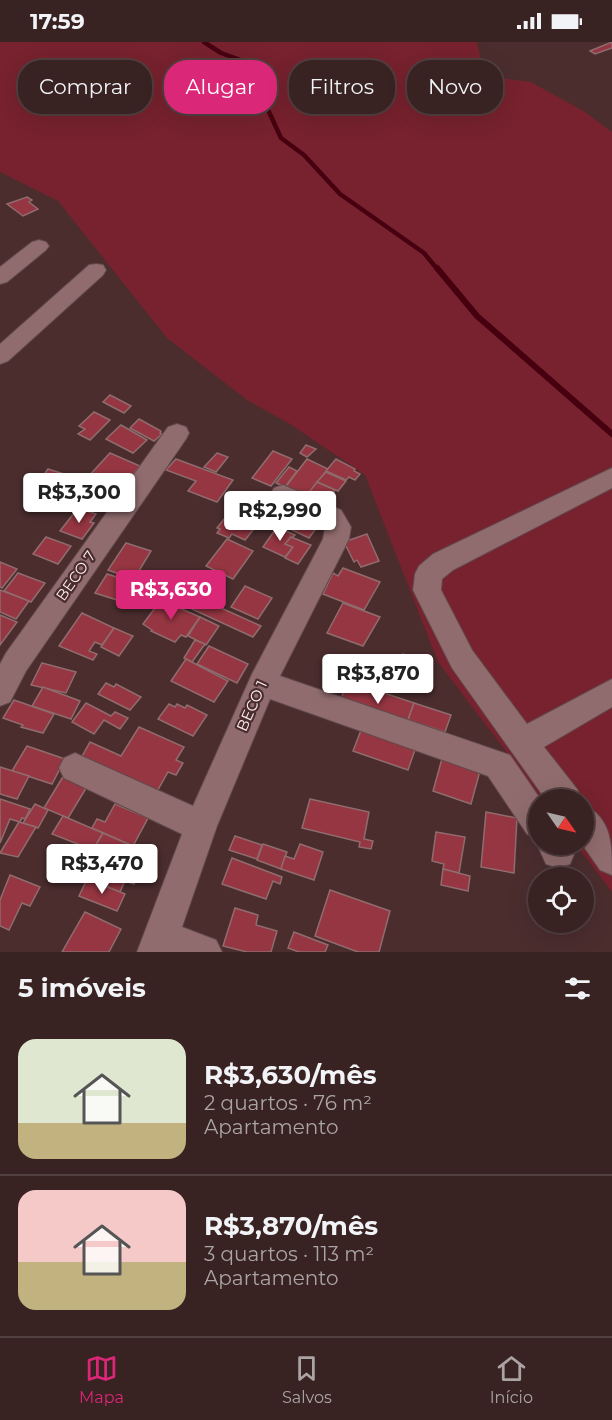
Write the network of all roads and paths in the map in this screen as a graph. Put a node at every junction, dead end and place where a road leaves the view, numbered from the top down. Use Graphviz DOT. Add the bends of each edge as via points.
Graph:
graph roads {
  1 [pos="39,246"];
  2 [pos="96,270"];
  3 [pos="0,277"];
  4 [pos="0,356"];
  5 [pos="177,433"];
  6 [pos="612,477"];
  7 [pos="283,495"];
  8 [pos="262,683"];
  9 [pos="612,692"];
  10 [pos="0,693"];
  11 [pos="522,743"];
  12 [pos="75,768"];
  13 [pos="558,789"];
  14 [pos="528,808"];
  15 [pos="201,826"];
  16 [pos="594,834"];
  17 [pos="612,858"];
  18 [pos="158,944"];
  19 [pos="204,952"];
  1 -- 3 [label="lane"];
  2 -- 4 [label="lane"];
  5 -- 10 [label="lane, BECO 7" via="16,662"];
  6 -- 11 [label="lane" via="443,562 429,574 427,590 462,659"];
  7 -- 8 [label="lane, BECO 1" via="332,517 338,527 336,538"];
  8 -- 14 [label="lane" via="499,765"];
  8 -- 15 [label="lane, BECO 1"];
  9 -- 11 [label="lane"];
  11 -- 13 [label="lane"];
  12 -- 15 [label="lane"];
  15 -- 18 [label="lane, BECO 1"];
  16 -- 17 [label="lane"];
  18 -- 19 [label="lane"];
}
